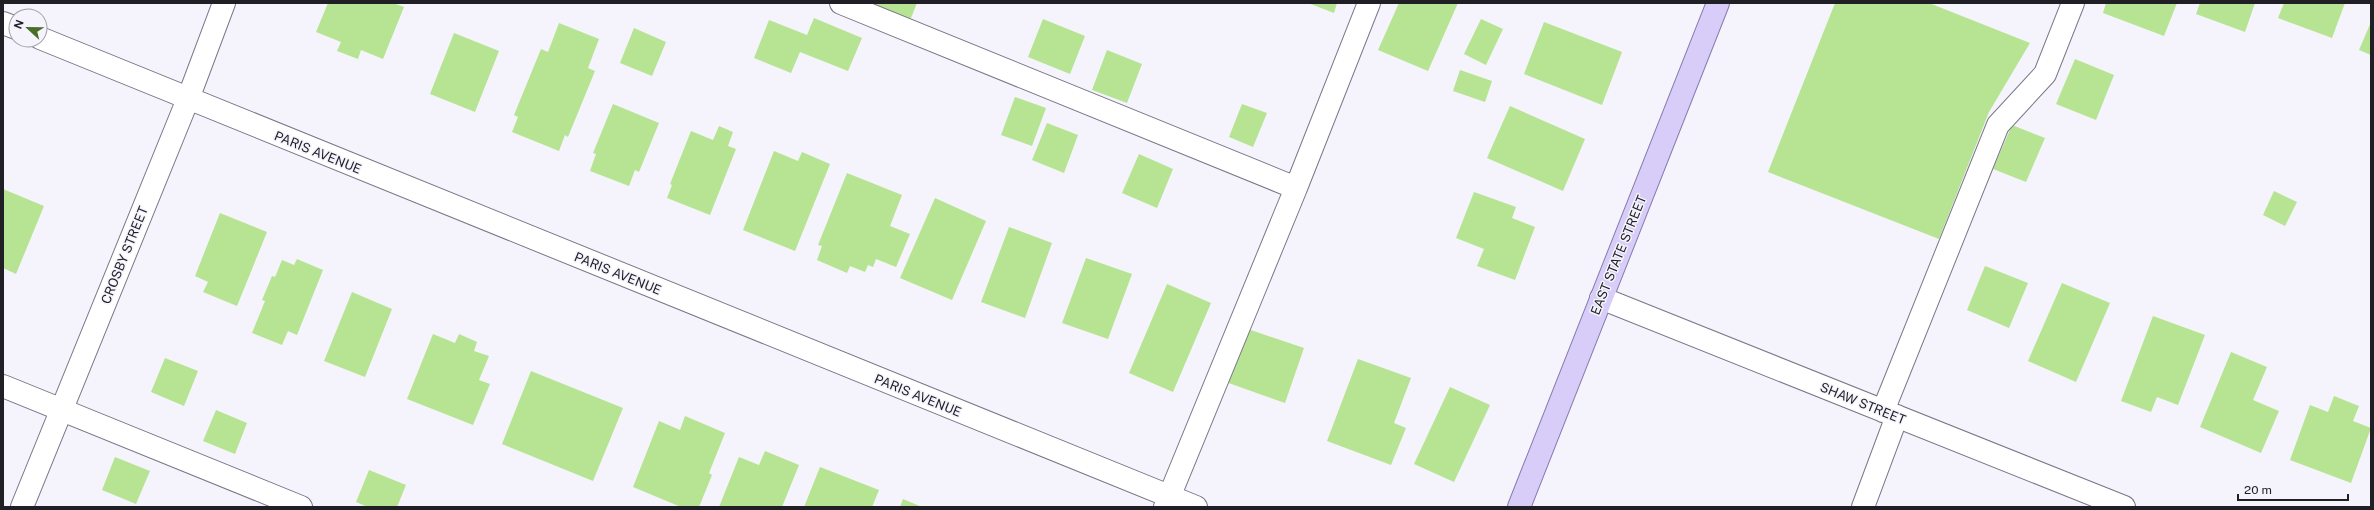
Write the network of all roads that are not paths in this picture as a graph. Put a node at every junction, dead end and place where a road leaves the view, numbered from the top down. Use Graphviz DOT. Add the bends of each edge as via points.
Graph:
graph roads {
  1 [pos="224,3"];
  2 [pos="841,3"];
  3 [pos="1369,3"];
  4 [pos="1718,3"];
  5 [pos="2073,3"];
  6 [pos="48,41"];
  7 [pos="188,99"];
  8 [pos="1296,188"];
  9 [pos="1601,298"];
  10 [pos="3,386"];
  11 [pos="62,410"];
  12 [pos="1890,414"];
  13 [pos="1167,501"];
  14 [pos="22,507"];
  15 [pos="301,507"];
  16 [pos="1196,507"];
  17 [pos="1519,507"];
  18 [pos="1863,507"];
  19 [pos="2124,507"];
  1 -- 7 [label="street, CROSBY STREET"];
  2 -- 8 [label="street"];
  3 -- 8 [label="street"];
  4 -- 9 [label="main road, EAST STATE STREET"];
  5 -- 12 [label="street" via="2045,74 1998,125"];
  6 -- 7 [label="street, PARIS AVENUE"];
  7 -- 11 [label="street, CROSBY STREET"];
  7 -- 13 [label="street, PARIS AVENUE"];
  8 -- 13 [label="street"];
  9 -- 12 [label="street, SHAW STREET"];
  9 -- 17 [label="main road, EAST STATE STREET"];
  10 -- 11 [label="street"];
  11 -- 14 [label="street, CROSBY STREET"];
  11 -- 15 [label="street"];
  12 -- 18 [label="street"];
  12 -- 19 [label="street, SHAW STREET"];
  13 -- 16 [label="street, PARIS AVENUE"];
}
